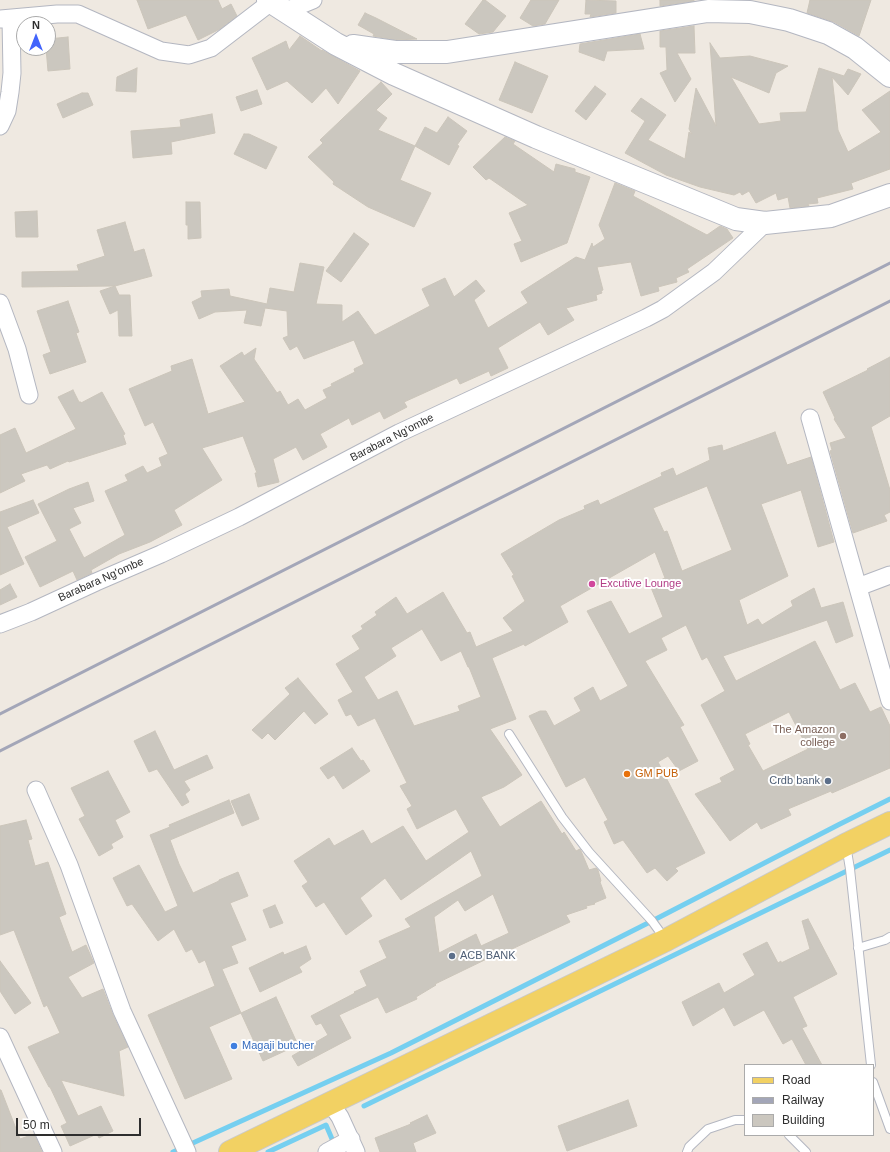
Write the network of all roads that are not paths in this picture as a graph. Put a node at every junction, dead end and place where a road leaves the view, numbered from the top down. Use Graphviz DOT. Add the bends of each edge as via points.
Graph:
graph roads {
  1 [pos="313,0"];
  2 [pos="275,4"];
  3 [pos="6,19"];
  4 [pos="336,44"];
  5 [pos="890,76"];
  6 [pos="0,126"];
  7 [pos="890,196"];
  8 [pos="765,223"];
  9 [pos="0,303"];
  10 [pos="29,395"];
  11 [pos="810,418"];
  12 [pos="890,575"];
  13 [pos="858,587"];
  14 [pos="0,624"];
  15 [pos="890,702"];
  16 [pos="509,734"];
  17 [pos="36,790"];
  18 [pos="890,823"];
  19 [pos="846,845"];
  20 [pos="890,936"];
  21 [pos="666,940"];
  22 [pos="858,948"];
  23 [pos="0,1037"];
  24 [pos="871,1064"];
  25 [pos="874,1085"];
  26 [pos="331,1104"];
  27 [pos="744,1120"];
  28 [pos="890,1129"];
  29 [pos="790,1136"];
  30 [pos="353,1146"];
  31 [pos="53,1152"];
  32 [pos="187,1152"];
  33 [pos="230,1152"];
  34 [pos="327,1152"];
  35 [pos="687,1152"];
  36 [pos="806,1152"];
  1 -- 2 [label="street"];
  2 -- 3 [label="street" via="211,48 189,55 161,51 78,14"];
  2 -- 4 [label="main road"];
  3 -- 6 [label="street" via="12,73 7,111"];
  4 -- 5 [label="main road" via="395,52 447,52 708,11 750,12 790,20 828,33 855,48"];
  4 -- 8 [label="main road" via="394,74 536,137 736,219"];
  7 -- 8 [label="main road" via="831,216"];
  8 -- 14 [label="street, Barabara Ng'ombe" via="714,272 674,302 646,318 399,433 239,517 161,554"];
  9 -- 10 [label="street"];
  11 -- 13 [label="street"];
  12 -- 13 [label="street"];
  13 -- 15 [label="street"];
  16 -- 21 [label="lane" via="562,817"];
  17 -- 32 [label="street" via="69,865 122,1011"];
  18 -- 19 [label="main road"];
  19 -- 21 [label="main road"];
  19 -- 22 [label="lane"];
  20 -- 22 [label="lane"];
  21 -- 26 [label="main road"];
  22 -- 24 [label="lane"];
  23 -- 31 [label="street"];
  25 -- 28 [label="lane"];
  26 -- 30 [label="street"];
  26 -- 33 [label="main road"];
  27 -- 35 [label="lane" via="735,1120 708,1129"];
  29 -- 36 [label="lane"];
  30 -- 34 [label="street"];
}
